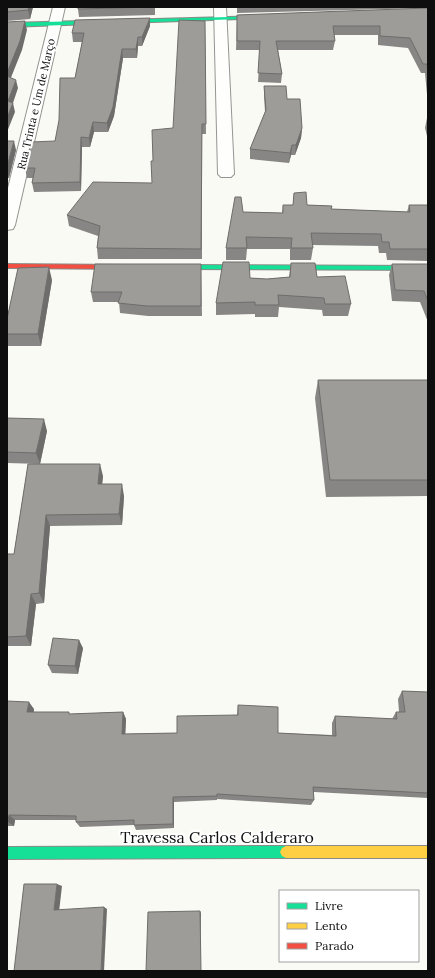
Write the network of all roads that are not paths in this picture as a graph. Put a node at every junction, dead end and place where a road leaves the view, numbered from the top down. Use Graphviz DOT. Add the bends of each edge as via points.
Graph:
graph roads {
  1 [pos="59,7"];
  2 [pos="220,13"];
  3 [pos="276,17"];
  4 [pos="55,24"];
  5 [pos="7,25"];
  6 [pos="226,174"];
  7 [pos="7,225"];
  8 [pos="7,266"];
  9 [pos="134,267"];
  10 [pos="158,267"];
  11 [pos="428,268"];
  12 [pos="428,852"];
  13 [pos="7,853"];
  1 -- 4 [label="street, Rua Trinta e Um de Março"];
  2 -- 3 [label="street"];
  2 -- 4 [label="street"];
  2 -- 6 [label="street"];
  4 -- 5 [label="street"];
  4 -- 7 [label="street, Rua Trinta e Um de Março"];
  8 -- 9 [label="street"];
  10 -- 11 [label="street"];
  12 -- 13 [label="street, Travessa Carlos Calderaro"];
}
